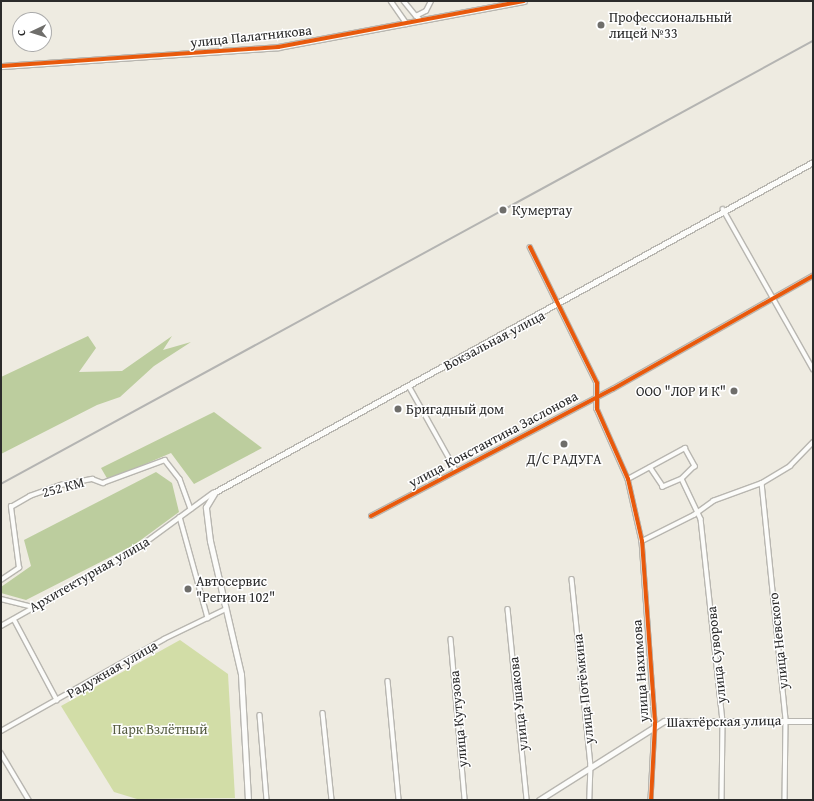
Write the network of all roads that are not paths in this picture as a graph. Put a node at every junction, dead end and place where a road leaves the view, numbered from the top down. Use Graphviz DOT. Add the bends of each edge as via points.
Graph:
graph roads {
  1 [pos="391,1"];
  2 [pos="404,1"];
  3 [pos="431,1"];
  4 [pos="524,1"];
  5 [pos="416,16"];
  6 [pos="421,21"];
  7 [pos="407,24"];
  8 [pos="1,66"];
  9 [pos="813,162"];
  10 [pos="723,209"];
  11 [pos="530,246"];
  12 [pos="813,276"];
  13 [pos="774,297"];
  14 [pos="557,306"];
  15 [pos="813,369"];
  16 [pos="409,386"];
  17 [pos="597,396"];
  18 [pos="813,442"];
  19 [pos="650,468"];
  20 [pos="456,470"];
  21 [pos="628,479"];
  22 [pos="682,479"];
  23 [pos="762,483"];
  24 [pos="215,492"];
  25 [pos="191,509"];
  26 [pos="699,510"];
  27 [pos="371,516"];
  28 [pos="180,517"];
  29 [pos="642,541"];
  30 [pos="572,579"];
  31 [pos="1,580"];
  32 [pos="1,599"];
  33 [pos="32,607"];
  34 [pos="508,608"];
  35 [pos="226,609"];
  36 [pos="208,618"];
  37 [pos="14,619"];
  38 [pos="1,626"];
  39 [pos="451,639"];
  40 [pos="388,682"];
  41 [pos="58,700"];
  42 [pos="323,713"];
  43 [pos="260,715"];
  44 [pos="723,721"];
  45 [pos="786,721"];
  46 [pos="813,721"];
  47 [pos="655,724"];
  48 [pos="1,731"];
  49 [pos="1,753"];
  50 [pos="591,765"];
  51 [pos="30,800"];
  52 [pos="248,800"];
  53 [pos="267,800"];
  54 [pos="332,800"];
  55 [pos="399,800"];
  56 [pos="465,800"];
  57 [pos="527,800"];
  58 [pos="539,800"];
  59 [pos="590,800"];
  60 [pos="651,800"];
  61 [pos="722,800"];
  62 [pos="785,800"];
  1 -- 7 [label="street"];
  2 -- 5 [label="street"];
  3 -- 5 [label="street" via="426,11"];
  4 -- 6 [label="main road, улица Палатникова"];
  5 -- 6 [label="street"];
  6 -- 7 [label="main road, улица Палатникова"];
  7 -- 8 [label="main road, улица Палатникова" via="278,47"];
  9 -- 10 [label="main road, Вокзальная улица"];
  10 -- 13 [label="street"];
  10 -- 14 [label="main road, Вокзальная улица"];
  11 -- 14 [label="street, улица Нахимова"];
  12 -- 13 [label="street, улица Константина Заслонова"];
  13 -- 15 [label="street"];
  13 -- 17 [label="street, улица Константина Заслонова"];
  14 -- 16 [label="main road, Вокзальная улица"];
  14 -- 17 [label="street, улица Нахимова" via="589,364"];
  16 -- 20 [label="street"];
  16 -- 24 [label="main road, Вокзальная улица"];
  17 -- 20 [label="street, улица Константина Заслонова"];
  17 -- 21 [label="street, улица Нахимова" via="597,409"];
  18 -- 23 [label="street" via="790,466"];
  19 -- 21 [label="street"];
  19 -- 22 [label="street" via="663,487"];
  19 -- 22 [label="street" via="685,448 695,466"];
  20 -- 27 [label="street, улица Константина Заслонова"];
  21 -- 29 [label="street, улица Нахимова"];
  22 -- 26 [label="street"];
  23 -- 26 [label="street" via="732,492"];
  23 -- 45 [label="street, улица Невского"];
  24 -- 25 [label="street, Архитектурная улица"];
  24 -- 35 [label="main road" via="206,507"];
  25 -- 28 [label="street, Архитектурная улица"];
  25 -- 31 [label="street, 252 КМ" via="180,479 165,460 103,483 92,479 69,483 30,496 11,507 19,568"];
  26 -- 29 [label="street"];
  26 -- 44 [label="street, улица Суворова"];
  28 -- 33 [label="street, Архитектурная улица" via="134,551"];
  28 -- 36 [label="street"];
  29 -- 47 [label="street, улица Нахимова"];
  30 -- 50 [label="street, улица Потёмкина"];
  32 -- 33 [label="street"];
  33 -- 37 [label="street, Архитектурная улица"];
  34 -- 57 [label="street, улица Ушакова"];
  35 -- 36 [label="street, Радужная улица"];
  35 -- 52 [label="main road" via="241,674"];
  36 -- 41 [label="street, Радужная улица"];
  37 -- 38 [label="street, Архитектурная улица"];
  37 -- 41 [label="street"];
  39 -- 56 [label="street, улица Кутузова"];
  40 -- 55 [label="street"];
  41 -- 48 [label="street, Радужная улица"];
  42 -- 54 [label="street"];
  43 -- 53 [label="street"];
  44 -- 45 [label="main road, Шахтёрская улица"];
  44 -- 47 [label="main road, Шахтёрская улица"];
  44 -- 61 [label="street, улица Суворова"];
  45 -- 46 [label="main road, Шахтёрская улица"];
  45 -- 62 [label="street, улица Невского"];
  47 -- 50 [label="main road, Шахтёрская улица"];
  47 -- 60 [label="street, улица Нахимова"];
  49 -- 51 [label="street"];
  50 -- 58 [label="main road, Шахтёрская улица"];
  50 -- 59 [label="street, улица Потёмкина"];
}
